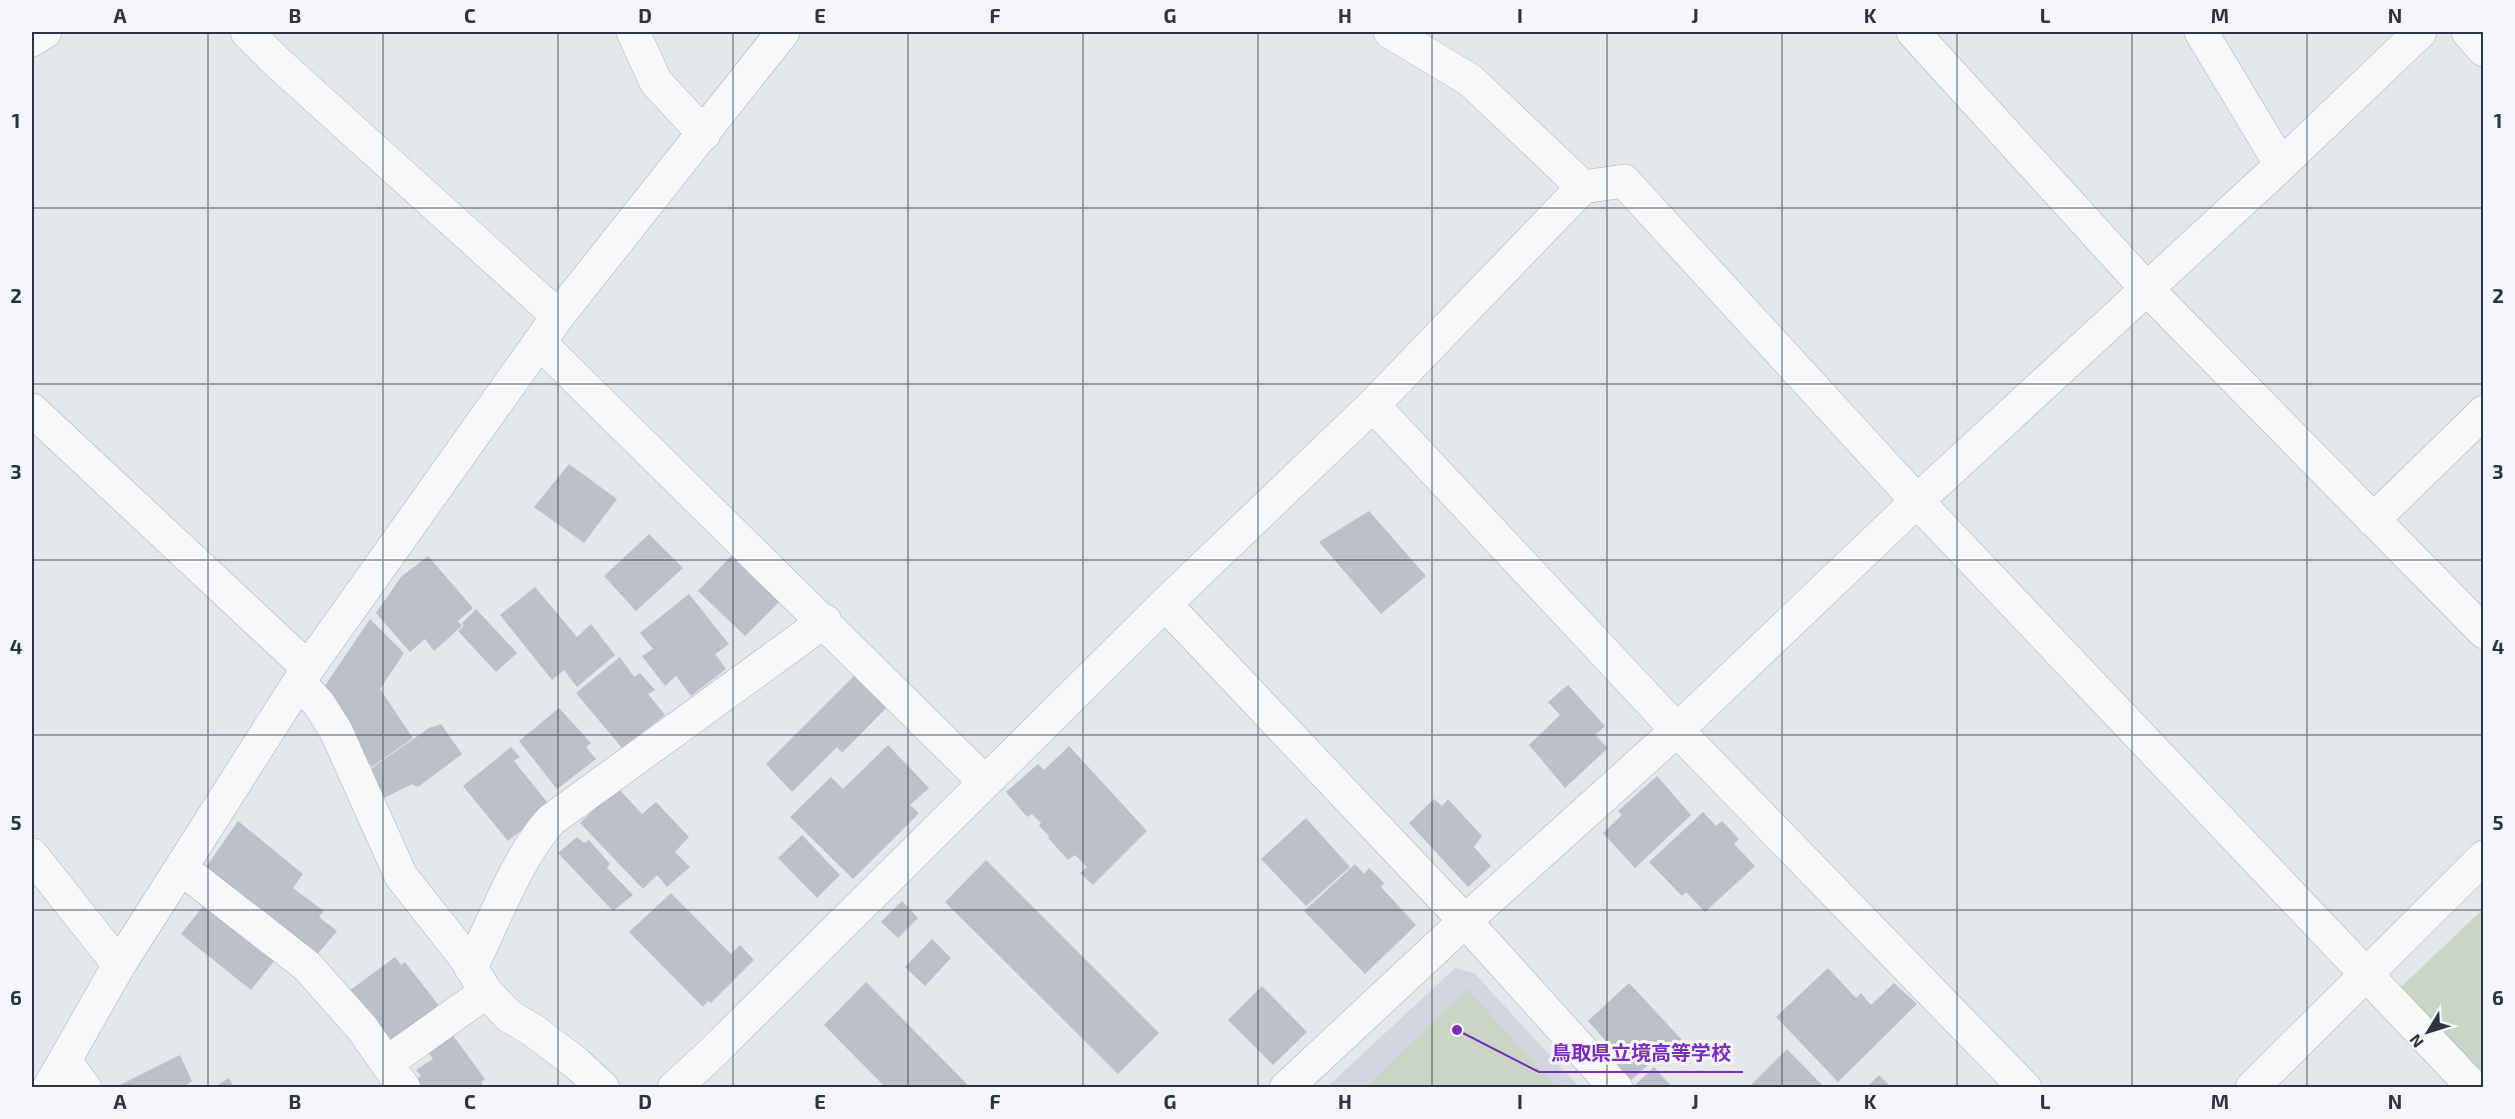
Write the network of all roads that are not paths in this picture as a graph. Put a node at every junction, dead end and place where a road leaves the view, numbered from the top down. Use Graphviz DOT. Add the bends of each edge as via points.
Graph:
graph roads {
  1 [pos="45,32"];
  2 [pos="247,32"];
  3 [pos="633,32"];
  4 [pos="783,32"];
  5 [pos="1390,32"];
  6 [pos="1913,32"];
  7 [pos="2200,32"];
  8 [pos="2420,32"];
  9 [pos="2468,32"];
  10 [pos="32,40"];
  11 [pos="2484,50"];
  12 [pos="704,134"];
  13 [pos="2281,165"];
  14 [pos="1583,188"];
  15 [pos="2146,288"];
  16 [pos="549,329"];
  17 [pos="1373,405"];
  18 [pos="32,410"];
  19 [pos="2484,412"];
  20 [pos="1917,501"];
  21 [pos="2373,520"];
  22 [pos="1165,604"];
  23 [pos="825,621"];
  24 [pos="2484,632"];
  25 [pos="304,675"];
  26 [pos="1677,730"];
  27 [pos="986,782"];
  28 [pos="32,855"];
  29 [pos="2484,857"];
  30 [pos="181,868"];
  31 [pos="1466,921"];
  32 [pos="119,965"];
  33 [pos="2364,974"];
  34 [pos="479,980"];
  35 [pos="57,1074"];
  36 [pos="396,1075"];
  37 [pos="85,1088"];
  38 [pos="603,1088"];
  39 [pos="674,1088"];
  40 [pos="1286,1088"];
  41 [pos="1616,1088"];
  42 [pos="2025,1088"];
  43 [pos="2252,1088"];
  44 [pos="2474,1088"];
  1 -- 10 [label="street"];
  2 -- 16 [label="street"];
  3 -- 12 [label="street" via="656,82"];
  4 -- 12 [label="street"];
  5 -- 14 [label="street" via="1470,80"];
  6 -- 15 [label="street"];
  7 -- 13 [label="street"];
  8 -- 13 [label="street"];
  9 -- 11 [label="street"];
  12 -- 16 [label="street"];
  13 -- 15 [label="street"];
  14 -- 17 [label="street"];
  14 -- 20 [label="street" via="1624,181"];
  15 -- 20 [label="street"];
  15 -- 21 [label="street"];
  16 -- 23 [label="street"];
  16 -- 25 [label="street"];
  17 -- 22 [label="street"];
  17 -- 26 [label="street"];
  18 -- 25 [label="street"];
  19 -- 21 [label="street"];
  20 -- 26 [label="street"];
  20 -- 33 [label="street"];
  21 -- 24 [label="street"];
  22 -- 27 [label="street"];
  22 -- 31 [label="street"];
  23 -- 27 [label="street"];
  23 -- 34 [label="street" via="551,820 537,836"];
  25 -- 30 [label="street"];
  25 -- 34 [label="street" via="336,731 401,876"];
  26 -- 31 [label="street"];
  26 -- 42 [label="street"];
  27 -- 39 [label="street"];
  28 -- 32 [label="street"];
  29 -- 33 [label="street"];
  30 -- 32 [label="street"];
  30 -- 36 [label="street" via="307,966 362,1028"];
  31 -- 40 [label="street"];
  31 -- 41 [label="street"];
  32 -- 35 [label="street"];
  33 -- 43 [label="street"];
  33 -- 44 [label="street"];
  34 -- 36 [label="street"];
  34 -- 38 [label="street" via="508,1016 550,1043"];
  35 -- 37 [label="street"];
}
